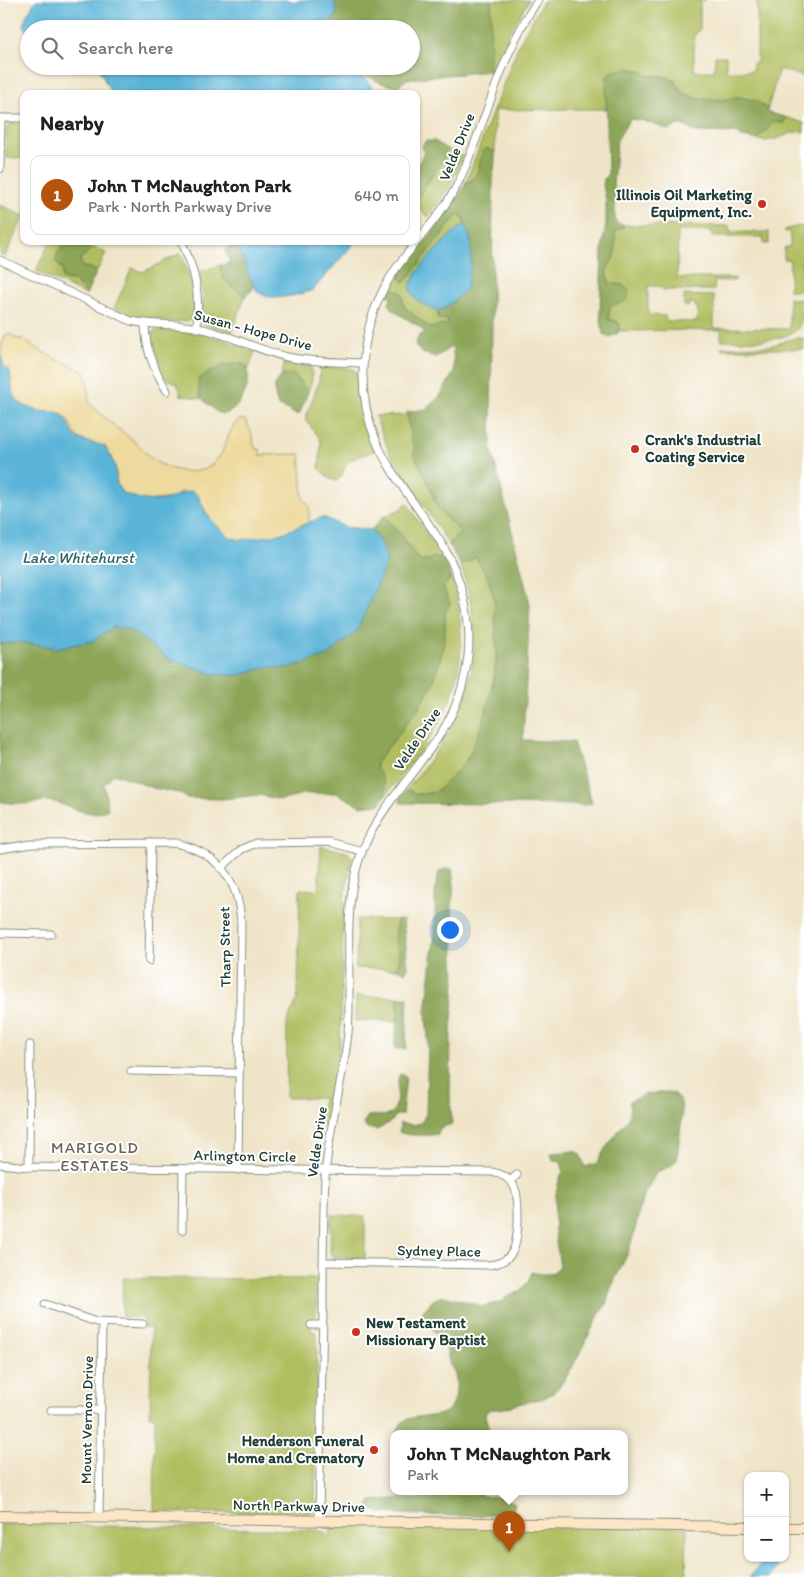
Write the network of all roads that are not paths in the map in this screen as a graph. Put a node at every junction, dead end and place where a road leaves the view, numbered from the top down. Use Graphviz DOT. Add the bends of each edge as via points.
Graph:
graph roads {
  1 [pos="538,0"];
  2 [pos="0,118"];
  3 [pos="20,118"];
  4 [pos="0,169"];
  5 [pos="420,237"];
  6 [pos="183,245"];
  7 [pos="414,245"];
  8 [pos="0,260"];
  9 [pos="145,324"];
  10 [pos="197,328"];
  11 [pos="363,363"];
  12 [pos="167,391"];
  13 [pos="151,843"];
  14 [pos="0,849"];
  15 [pos="362,852"];
  16 [pos="221,868"];
  17 [pos="0,933"];
  18 [pos="51,934"];
  19 [pos="149,961"];
  20 [pos="30,1045"];
  21 [pos="131,1072"];
  22 [pos="239,1073"];
  23 [pos="0,1164"];
  24 [pos="28,1167"];
  25 [pos="183,1169"];
  26 [pos="238,1170"];
  27 [pos="326,1171"];
  28 [pos="518,1175"];
  29 [pos="510,1181"];
  30 [pos="182,1230"];
  31 [pos="323,1262"];
  32 [pos="45,1304"];
  33 [pos="102,1323"];
  34 [pos="143,1324"];
  35 [pos="311,1325"];
  36 [pos="322,1325"];
  37 [pos="51,1410"];
  38 [pos="101,1410"];
  39 [pos="0,1516"];
  40 [pos="99,1517"];
  41 [pos="319,1521"];
  42 [pos="744,1527"];
  43 [pos="789,1528"];
  44 [pos="804,1528"];
  1 -- 5 [label="street, Velde Drive" via="520,28 504,63 456,186"];
  2 -- 3 [label="street"];
  2 -- 4 [label="street"];
  6 -- 10 [label="street" via="197,283"];
  7 -- 11 [label="street, Velde Drive" via="395,268 377,301"];
  8 -- 9 [label="street, Susan - Hope Drive" via="119,316"];
  9 -- 10 [label="street, Susan - Hope Drive"];
  9 -- 12 [label="street" via="150,359"];
  10 -- 11 [label="street, Susan - Hope Drive" via="286,356 312,361"];
  11 -- 15 [label="street, Velde Drive" via="365,402 373,432 390,468 454,567 465,606 468,639 463,680 450,717 378,818"];
  13 -- 14 [label="street, Tharp Street" via="32,844"];
  13 -- 16 [label="street, Tharp Street" via="186,846 204,854"];
  13 -- 19 [label="street"];
  15 -- 16 [label="street" via="329,842 256,843 242,849"];
  15 -- 27 [label="street, Velde Drive" via="351,901 347,1035"];
  16 -- 22 [label="street, Tharp Street" via="234,887 241,914"];
  17 -- 18 [label="street"];
  20 -- 24 [label="street"];
  21 -- 22 [label="street"];
  22 -- 26 [label="street, Tharp Street"];
  23 -- 24 [label="street, Arlington Circle"];
  24 -- 25 [label="street, Arlington Circle"];
  25 -- 26 [label="street, Arlington Circle"];
  25 -- 30 [label="street"];
  26 -- 27 [label="street, Arlington Circle"];
  27 -- 29 [label="street, Arlington Circle" via="492,1172"];
  27 -- 31 [label="street, Velde Drive"];
  28 -- 29 [label="street"];
  29 -- 31 [label="street, Sydney Place" via="517,1193 516,1246 508,1258 496,1264"];
  31 -- 36 [label="street, Velde Drive"];
  32 -- 33 [label="street"];
  33 -- 34 [label="street"];
  33 -- 38 [label="street, Mount Vernon Drive"];
  35 -- 36 [label="street"];
  36 -- 41 [label="street, Velde Drive"];
  37 -- 38 [label="street"];
  38 -- 40 [label="street, Mount Vernon Drive"];
  39 -- 40 [label="main road, North Parkway Drive"];
  40 -- 41 [label="main road, North Parkway Drive"];
  41 -- 42 [label="main road, North Parkway Drive"];
  43 -- 44 [label="main road"];
}
